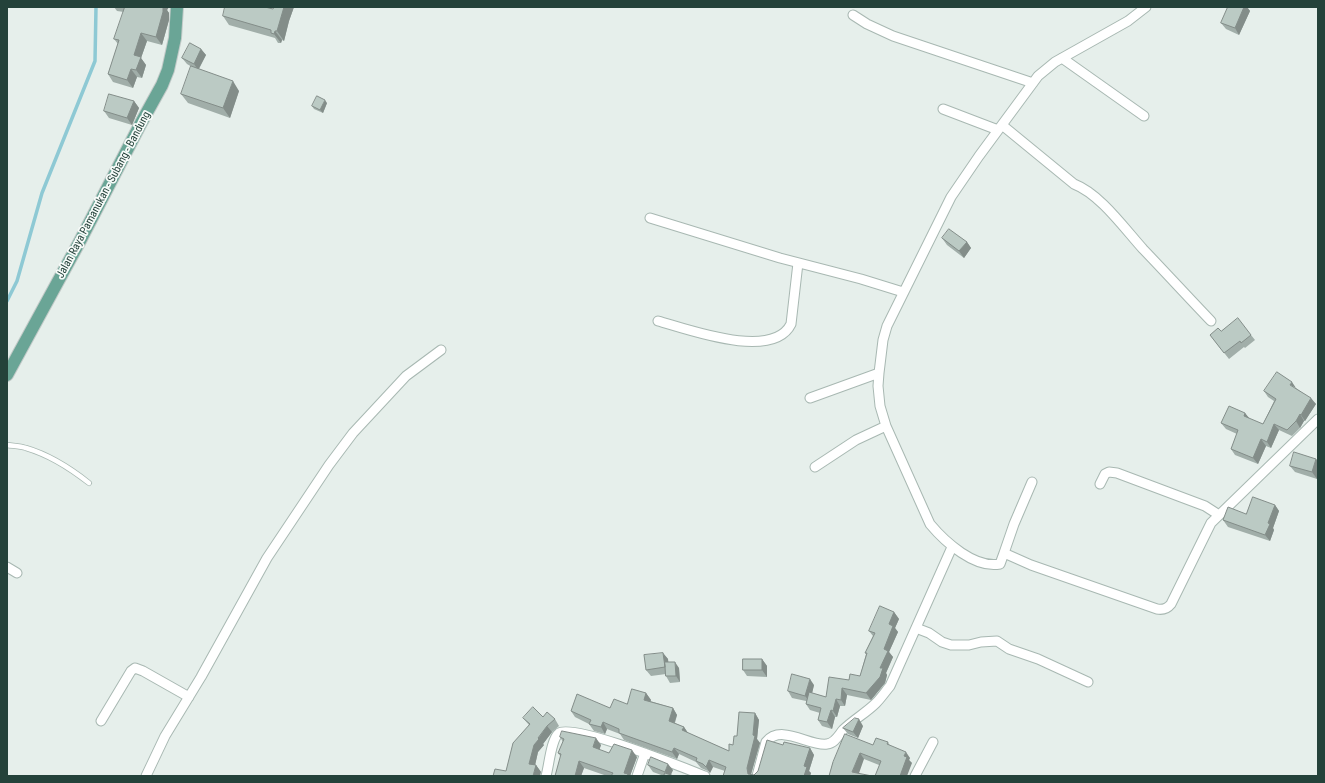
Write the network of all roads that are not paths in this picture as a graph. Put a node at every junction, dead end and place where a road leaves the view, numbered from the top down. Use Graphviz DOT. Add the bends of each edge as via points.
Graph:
graph roads {
  1 [pos="177,7"];
  2 [pos="1146,7"];
  3 [pos="853,15"];
  4 [pos="1062,58"];
  5 [pos="1034,83"];
  6 [pos="943,109"];
  7 [pos="1144,116"];
  8 [pos="1000,128"];
  9 [pos="650,218"];
  10 [pos="798,263"];
  11 [pos="903,292"];
  12 [pos="658,321"];
  13 [pos="1211,321"];
  14 [pos="441,350"];
  15 [pos="879,373"];
  16 [pos="7,375"];
  17 [pos="810,398"];
  18 [pos="1318,419"];
  19 [pos="886,426"];
  20 [pos="7,445"];
  21 [pos="815,467"];
  22 [pos="89,482"];
  23 [pos="1032,482"];
  24 [pos="1100,484"];
  25 [pos="1219,515"];
  26 [pos="952,548"];
  27 [pos="1004,553"];
  28 [pos="7,568"];
  29 [pos="17,573"];
  30 [pos="916,628"];
  31 [pos="1088,682"];
  32 [pos="189,698"];
  33 [pos="101,721"];
  34 [pos="933,742"];
  35 [pos="645,753"];
  36 [pos="146,776"];
  37 [pos="546,776"];
  38 [pos="637,776"];
  39 [pos="705,776"];
  40 [pos="757,776"];
  41 [pos="915,776"];
  1 -- 16 [label="main road, Jalan Raya Pamanukan - Subang - Bandung" via="175,38 162,85"];
  2 -- 4 [label="street" via="1128,21"];
  3 -- 5 [label="street" via="893,36"];
  4 -- 5 [label="street" via="1046,69"];
  4 -- 7 [label="street"];
  5 -- 8 [label="street"];
  6 -- 8 [label="street"];
  8 -- 11 [label="street" via="951,197"];
  8 -- 13 [label="street" via="1074,184 1097,198"];
  9 -- 10 [label="street"];
  10 -- 11 [label="street"];
  10 -- 12 [label="street" via="791,324 785,333 774,338 743,342"];
  11 -- 15 [label="street" via="887,326"];
  14 -- 32 [label="street" via="406,376 353,433 329,465 267,558"];
  15 -- 17 [label="street"];
  15 -- 19 [label="street" via="880,406"];
  18 -- 25 [label="street"];
  19 -- 21 [label="street" via="856,440"];
  19 -- 26 [label="street" via="930,524"];
  20 -- 22 [label="lane" via="41,453"];
  23 -- 27 [label="street"];
  24 -- 25 [label="street" via="1105,474 1117,473 1205,506"];
  25 -- 27 [label="street" via="1207,530 1171,604 1161,609 1031,565"];
  26 -- 27 [label="street" via="976,561 990,565 1000,564"];
  26 -- 30 [label="street"];
  28 -- 29 [label="street"];
  30 -- 31 [label="street" via="951,645 997,641 1009,649"];
  30 -- 40 [label="street" via="890,686 875,704 833,743 822,744 784,735 769,739"];
  32 -- 33 [label="street" via="135,668"];
  32 -- 36 [label="street" via="165,736"];
  34 -- 41 [label="street"];
  35 -- 37 [label="street" via="592,736 564,731 555,738"];
  35 -- 38 [label="street"];
  35 -- 39 [label="street"];
}
